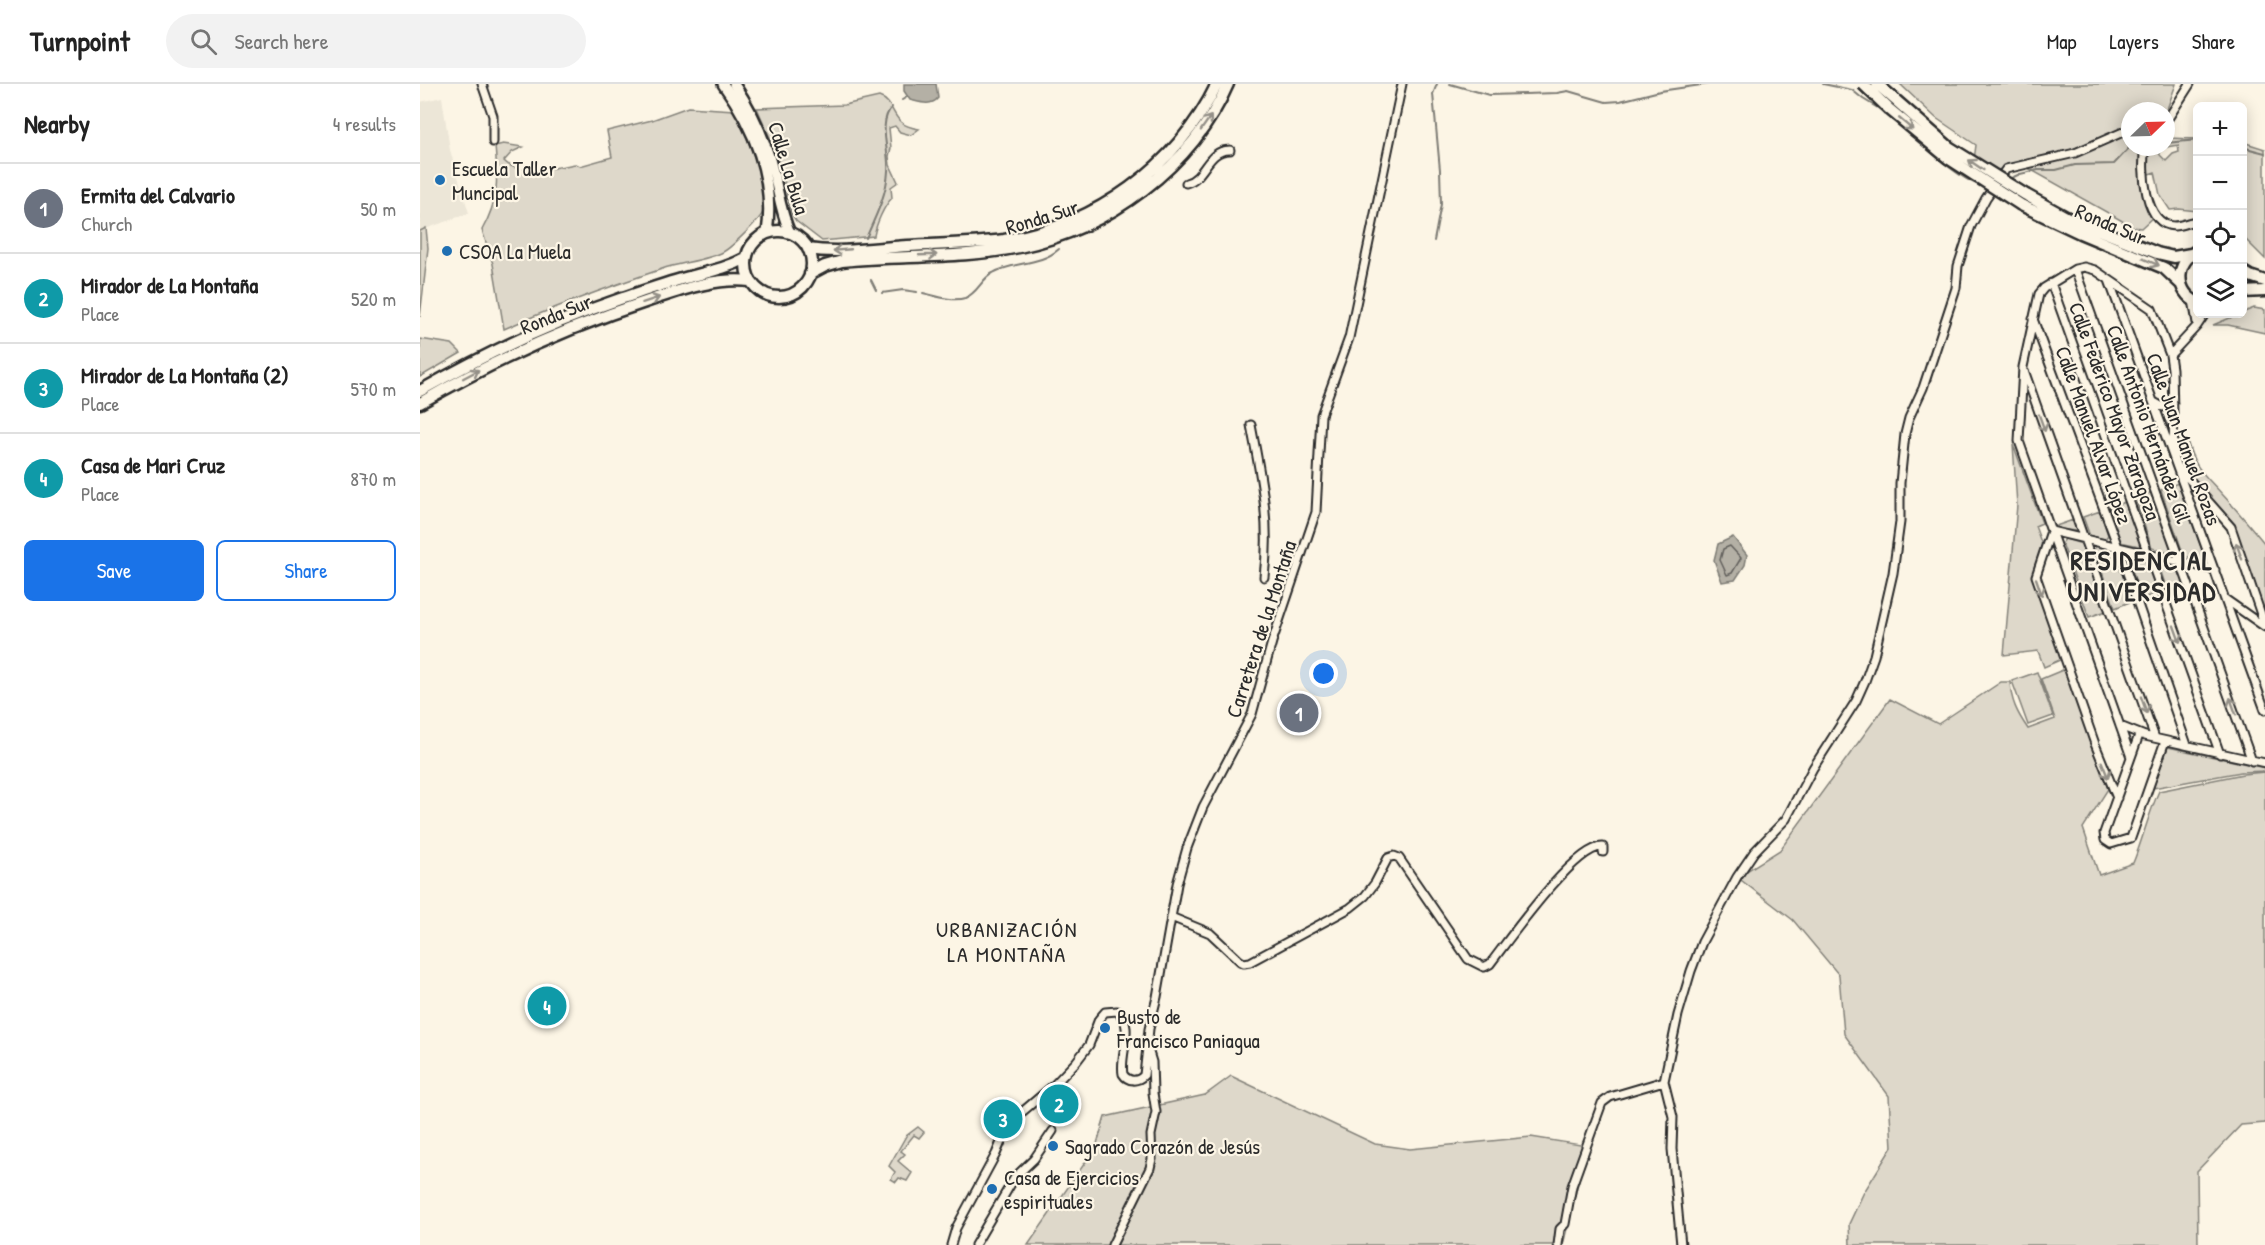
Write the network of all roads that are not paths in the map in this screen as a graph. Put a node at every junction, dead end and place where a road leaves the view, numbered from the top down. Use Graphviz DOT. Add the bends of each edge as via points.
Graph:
graph roads {
  1 [pos="482,84"];
  2 [pos="723,84"];
  3 [pos="734,84"];
  4 [pos="1217,84"];
  5 [pos="1228,84"];
  6 [pos="1402,84"];
  7 [pos="1863,84"];
  8 [pos="1877,84"];
  9 [pos="2190,84"];
  10 [pos="2175,106"];
  11 [pos="2121,133"];
  12 [pos="493,140"];
  13 [pos="1230,150"];
  14 [pos="2144,156"];
  15 [pos="1186,183"];
  16 [pos="2024,200"];
  17 [pos="2193,222"];
  18 [pos="767,232"];
  19 [pos="790,233"];
  20 [pos="808,249"];
  21 [pos="2193,252"];
  22 [pos="2193,253"];
  23 [pos="746,258"];
  24 [pos="2075,269"];
  25 [pos="810,274"];
  26 [pos="2247,274"];
  27 [pos="2109,280"];
  28 [pos="750,281"];
  29 [pos="2265,281"];
  30 [pos="2051,283"];
  31 [pos="2181,284"];
  32 [pos="2126,291"];
  33 [pos="2265,291"];
  34 [pos="2247,292"];
  35 [pos="2116,299"];
  36 [pos="2193,300"];
  37 [pos="2032,316"];
  38 [pos="2197,318"];
  39 [pos="2202,318"];
  40 [pos="2197,326"];
  41 [pos="2042,340"];
  42 [pos="2027,342"];
  43 [pos="2170,355"];
  44 [pos="2023,367"];
  45 [pos="420,391"];
  46 [pos="2035,402"];
  47 [pos="2153,402"];
  48 [pos="420,403"];
  49 [pos="2173,403"];
  50 [pos="2021,405"];
  51 [pos="2161,422"];
  52 [pos="1251,425"];
  53 [pos="2173,425"];
  54 [pos="2175,461"];
  55 [pos="2197,489"];
  56 [pos="2187,494"];
  57 [pos="2050,531"];
  58 [pos="2084,539"];
  59 [pos="2118,547"];
  60 [pos="2148,554"];
  61 [pos="2181,562"];
  62 [pos="2215,570"];
  63 [pos="1264,577"];
  64 [pos="2225,599"];
  65 [pos="2244,611"];
  66 [pos="2232,618"];
  67 [pos="2265,626"];
  68 [pos="2265,710"];
  69 [pos="2120,726"];
  70 [pos="2152,727"];
  71 [pos="2142,735"];
  72 [pos="2155,738"];
  73 [pos="2165,741"];
  74 [pos="2216,741"];
  75 [pos="2187,745"];
  76 [pos="2210,751"];
  77 [pos="2220,754"];
  78 [pos="2132,757"];
  79 [pos="2252,761"];
  80 [pos="2265,763"];
  81 [pos="2117,798"];
  82 [pos="1604,852"];
  83 [pos="1172,917"];
  84 [pos="1147,1047"];
  85 [pos="1664,1081"];
  86 [pos="1053,1131"];
  87 [pos="951,1245"];
  88 [pos="975,1245"];
  89 [pos="1112,1245"];
  90 [pos="1558,1245"];
  91 [pos="1681,1245"];
  1 -- 12 [label="street" via="493,116"];
  2 -- 18 [label="main road, Calle La Bula" via="759,151 770,201"];
  3 -- 19 [label="main road, Calle La Bula" via="758,126"];
  4 -- 20 [label="highway, Ronda Sur, one-way" via="1186,134 1167,155 1124,192 1078,218 1004,240 836,251"];
  25 -- 5 [label="highway, Ronda Sur, one-way" via="842,261 1019,247 1090,224 1129,201 1174,163 1211,116"];
  6 -- 83 [label="street, Carretera de la Montaña" via="1348,338 1321,415 1316,512 1252,714 1193,829"];
  7 -- 16 [label="highway, one-way, bridge" via="1948,158"];
  16 -- 8 [label="highway, one-way, bridge" via="1949,147"];
  9 -- 10 [label="street"];
  11 -- 85 [label="street" via="2074,153 2006,169 1971,226 1958,266 1956,288 1905,434 1898,541 1874,656 1856,701 1786,819 1754,852 1702,942 1678,1015"];
  13 -- 15 [label="street" via="1218,152 1198,177"];
  14 -- 17 [label="street" via="2144,188 2157,214 2166,224"];
  16 -- 21 [label="highway, Ronda Sur" via="2157,254 2174,257"];
  16 -- 31 [label="highway, Ronda Sur, one-way" via="2080,233 2164,268"];
  18 -- 19 [label="highway"];
  18 -- 23 [label="highway" via="753,243"];
  19 -- 20 [label="highway"];
  20 -- 25 [label="highway"];
  22 -- 31 [label="highway" via="2181,267"];
  23 -- 28 [label="highway"];
  23 -- 45 [label="highway, Ronda Sur" via="534,331"];
  24 -- 27 [label="street" via="2095,270"];
  24 -- 30 [label="street"];
  24 -- 61 [label="street, Calle Antonio Hernández Gil"];
  25 -- 28 [label="highway" via="801,288 778,297 762,292"];
  26 -- 29 [label="highway"];
  27 -- 32 [label="street"];
  27 -- 35 [label="street, Calle Juan Manuel Rozas"];
  48 -- 28 [label="highway, Ronda Sur, one-way" via="471,374 574,326 675,292 733,279"];
  30 -- 37 [label="street" via="2041,291"];
  30 -- 60 [label="street, Calle Federico Mayor Zaragoza"];
  31 -- 36 [label="highway, Ronda Sur"];
  32 -- 35 [label="street"];
  32 -- 43 [label="street" via="2152,309"];
  33 -- 34 [label="highway"];
  35 -- 47 [label="street, Calle Juan Manuel Rozas"];
  37 -- 41 [label="street, Calle Manuel Alvar López"];
  37 -- 42 [label="street"];
  38 -- 40 [label="street"];
  39 -- 40 [label="street"];
  40 -- 43 [label="street"];
  41 -- 42 [label="street, Calle Manuel Alvar López"];
  41 -- 59 [label="street, Calle Manuel Alvar López"];
  42 -- 44 [label="street"];
  43 -- 49 [label="street"];
  44 -- 46 [label="street"];
  44 -- 50 [label="street"];
  46 -- 50 [label="street" via="2028,400"];
  46 -- 58 [label="street, one-way"];
  47 -- 49 [label="street" via="2163,406"];
  47 -- 51 [label="street, Calle Juan Manuel Rozas"];
  49 -- 51 [label="street"];
  49 -- 53 [label="street"];
  50 -- 57 [label="street" via="2019,441"];
  51 -- 53 [label="street" via="2166,427"];
  51 -- 54 [label="street, Calle Juan Manuel Rozas"];
  52 -- 63 [label="street" via="1268,528"];
  53 -- 54 [label="street"];
  54 -- 55 [label="street"];
  54 -- 56 [label="street, Calle Juan Manuel Rozas"];
  55 -- 56 [label="street"];
  67 -- 55 [label="street, one-way" via="2231,527"];
  56 -- 62 [label="street, Calle Juan Manuel Rozas"];
  57 -- 58 [label="street"];
  57 -- 69 [label="street"];
  57 -- 81 [label="street, one-way" via="2036,576"];
  58 -- 59 [label="street"];
  58 -- 70 [label="street, one-way"];
  59 -- 60 [label="street"];
  59 -- 75 [label="street, Calle Manuel Alvar López"];
  60 -- 61 [label="street"];
  60 -- 74 [label="street, Calle Federico Mayor Zaragoza, one-way"];
  61 -- 62 [label="street"];
  79 -- 61 [label="street, Calle Antonio Hernández Gil, one-way"];
  62 -- 64 [label="street, Calle Juan Manuel Rozas"];
  64 -- 65 [label="street"];
  64 -- 66 [label="street, Calle Juan Manuel Rozas"];
  65 -- 66 [label="street"];
  65 -- 67 [label="street"];
  66 -- 68 [label="street, Calle Juan Manuel Rozas"];
  69 -- 71 [label="street"];
  69 -- 78 [label="street"];
  70 -- 71 [label="street"];
  70 -- 72 [label="street"];
  71 -- 72 [label="street"];
  71 -- 78 [label="street"];
  72 -- 73 [label="street"];
  73 -- 75 [label="street"];
  73 -- 81 [label="street" via="2130,838 2111,844 2104,833"];
  74 -- 76 [label="street"];
  74 -- 77 [label="street, Calle Federico Mayor Zaragoza"];
  75 -- 76 [label="street"];
  76 -- 77 [label="street"];
  77 -- 79 [label="street"];
  78 -- 81 [label="street"];
  79 -- 80 [label="street"];
  82 -- 83 [label="street" via="1603,847 1596,848 1566,872 1530,910 1490,964 1484,966 1468,959 1394,856 1388,858 1365,896 1350,908 1250,962 1240,961 1210,933"];
  83 -- 84 [label="street, Carretera de la Montaña"];
  84 -- 87 [label="street, Carretera de la Montaña" via="1144,1075 1137,1080 1127,1078 1122,1070 1124,1017 1113,1010 1102,1015 1089,1045 1076,1062 1009,1122"];
  84 -- 89 [label="street" via="1156,1112 1152,1159"];
  85 -- 90 [label="street" via="1610,1096 1602,1103 1572,1186"];
  85 -- 91 [label="street" via="1673,1117"];
  86 -- 88 [label="street" via="1034,1159 1015,1177"];
}
